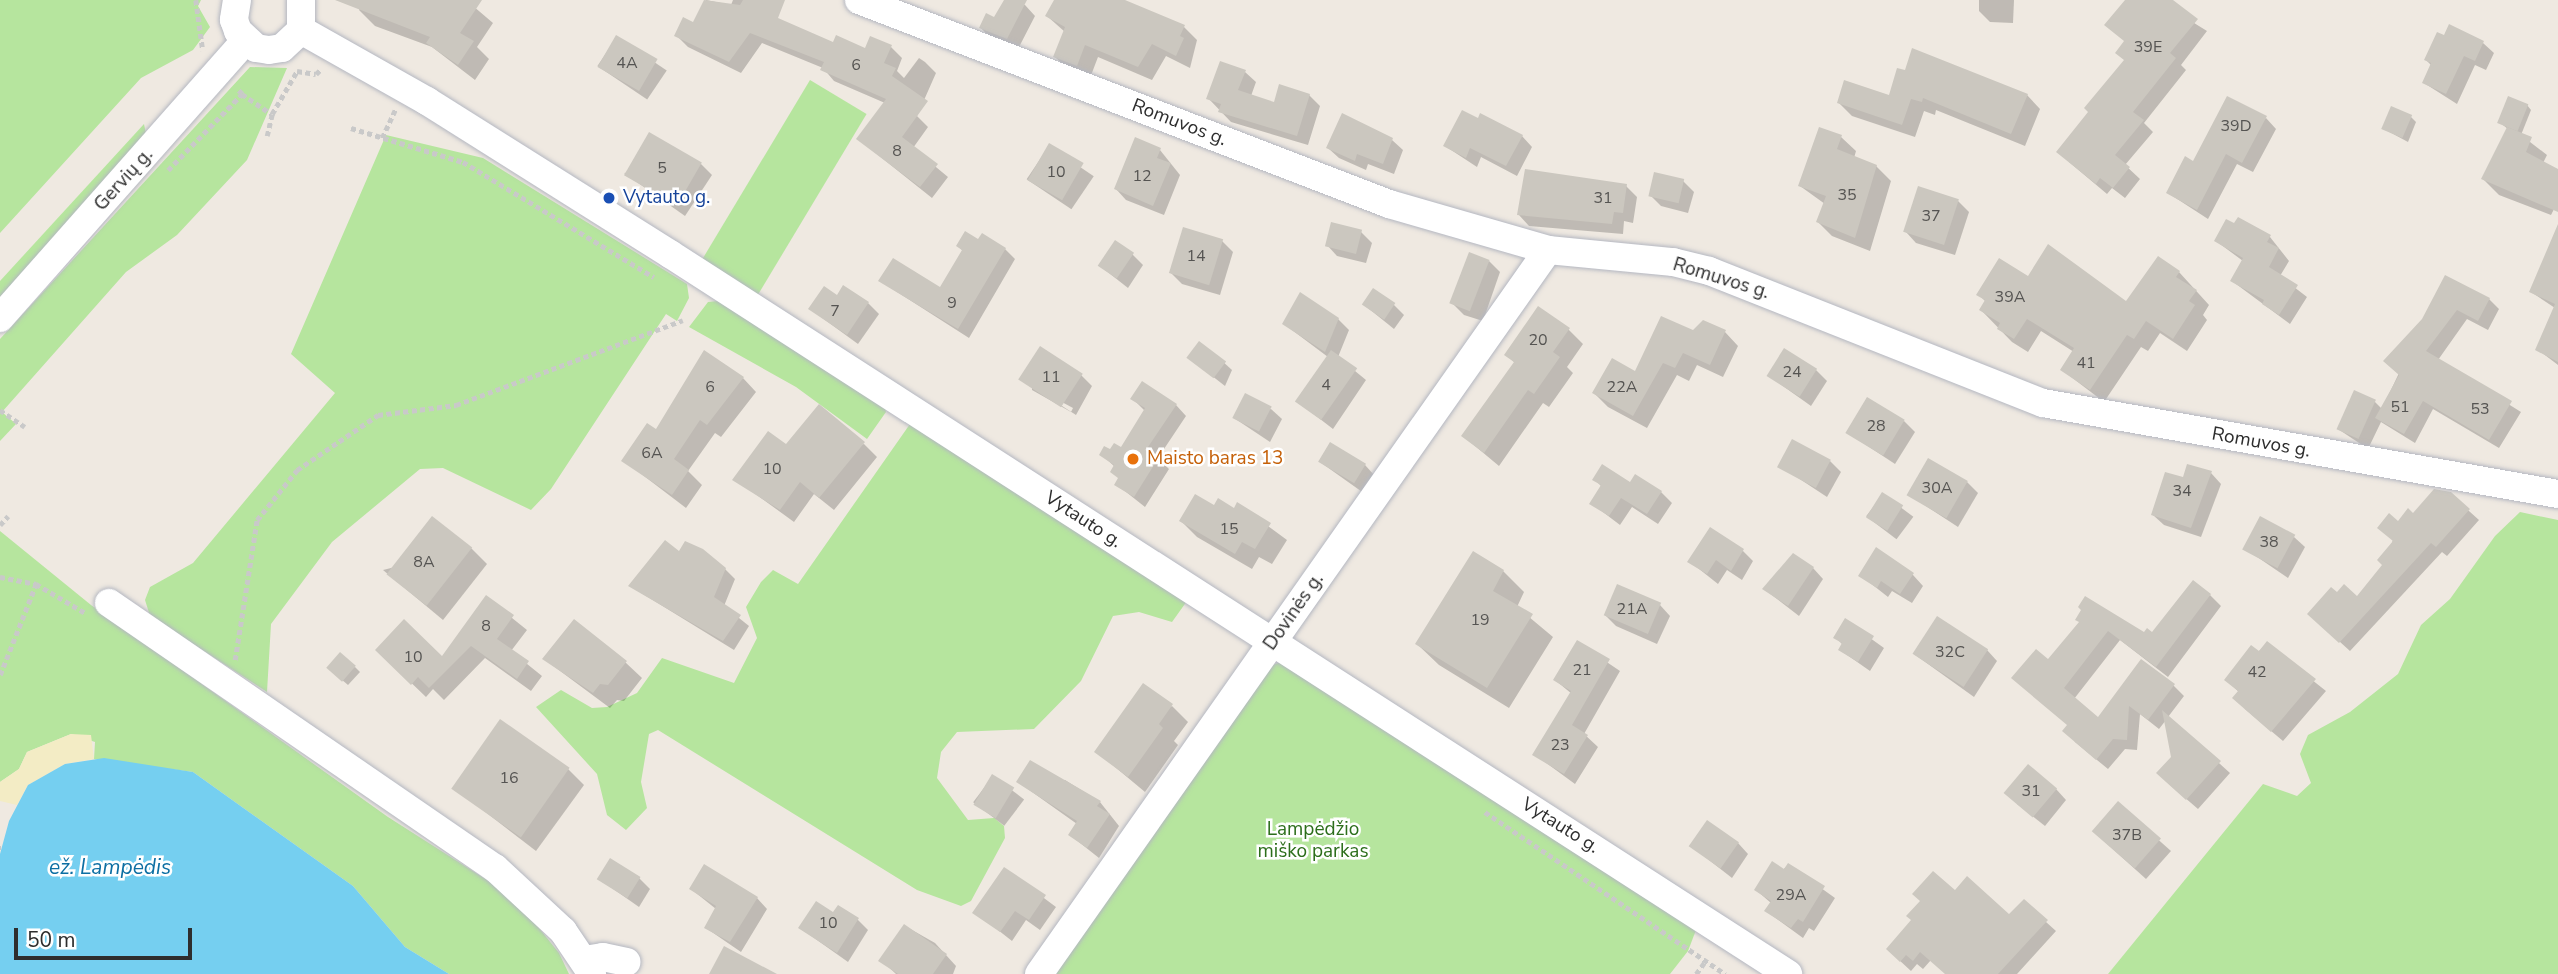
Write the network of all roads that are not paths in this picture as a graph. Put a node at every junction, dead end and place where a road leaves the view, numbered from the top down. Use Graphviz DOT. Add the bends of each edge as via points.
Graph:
graph roads {
  1 [pos="237,0"];
  2 [pos="301,0"];
  3 [pos="859,0"];
  4 [pos="301,30"];
  5 [pos="245,41"];
  6 [pos="1548,250"];
  7 [pos="0,318"];
  8 [pos="2558,494"];
  9 [pos="109,603"];
  10 [pos="1272,643"];
  11 [pos="626,962"];
  12 [pos="588,967"];
  13 [pos="1040,974"];
  14 [pos="1788,974"];
  1 -- 5 [label="street" via="234,20"];
  2 -- 4 [label="street"];
  3 -- 6 [label="street, Romuvos g." via="1389,204"];
  4 -- 5 [label="street" via="282,48 256,48"];
  4 -- 10 [label="street, Vytauto g." via="340,49 874,384"];
  5 -- 7 [label="street, Gervių g."];
  6 -- 8 [label="street, Romuvos g." via="1674,262 1709,271 2043,403"];
  6 -- 10 [label="street, Dovinės g."];
  9 -- 12 [label="street" via="495,868 536,902"];
  10 -- 13 [label="street, Dovinės g."];
  10 -- 14 [label="street, Vytauto g."];
  11 -- 12 [label="street" via="603,957"];
}
